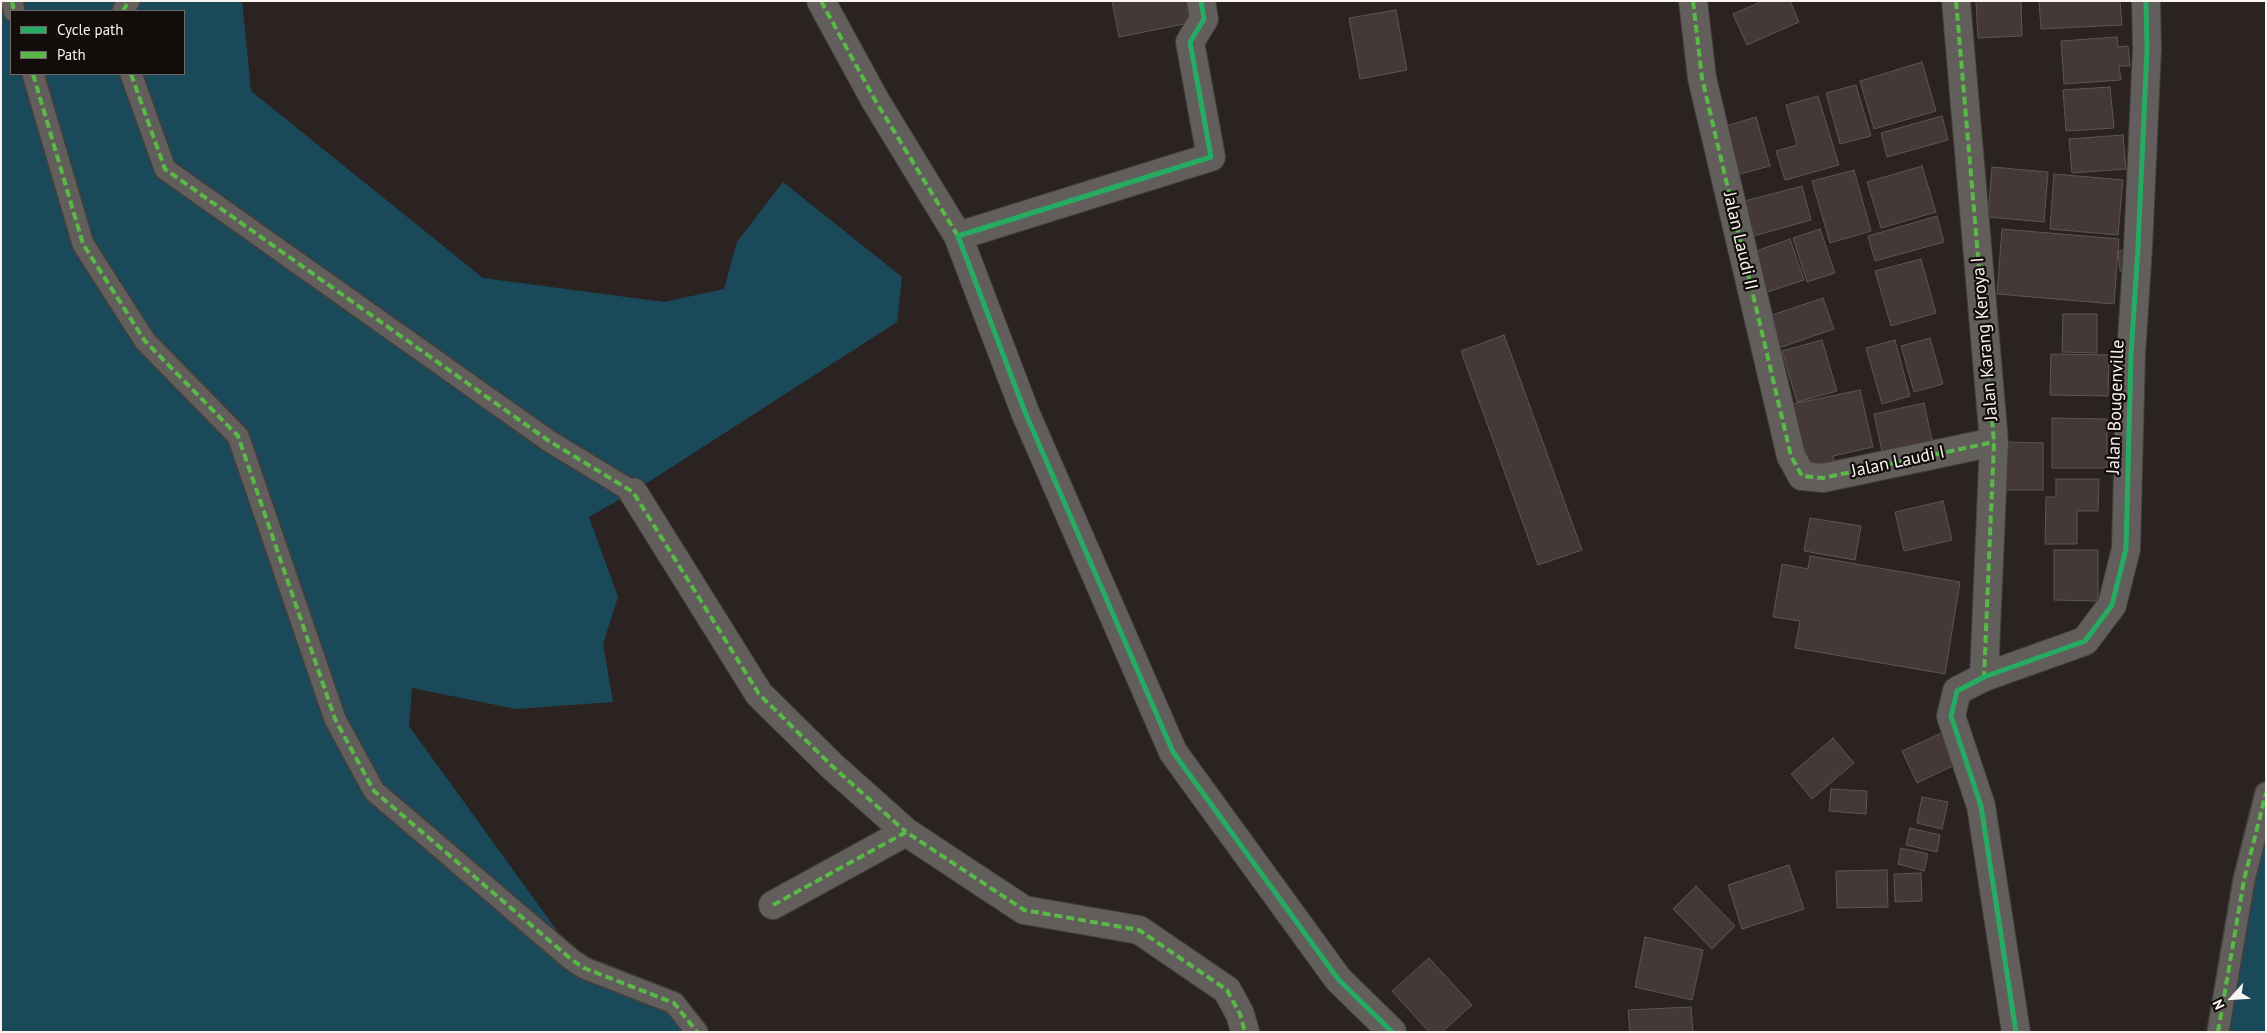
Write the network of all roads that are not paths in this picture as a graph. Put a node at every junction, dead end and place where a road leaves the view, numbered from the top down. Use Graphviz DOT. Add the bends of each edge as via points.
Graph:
graph roads {
  1 [pos="821,1"];
  2 [pos="1200,1"];
  3 [pos="1693,1"];
  4 [pos="1956,1"];
  5 [pos="2146,1"];
  6 [pos="33,75"];
  7 [pos="130,75"];
  8 [pos="958,236"];
  9 [pos="1994,442"];
  10 [pos="1802,476"];
  11 [pos="633,492"];
  12 [pos="1984,677"];
  13 [pos="2266,793"];
  14 [pos="906,832"];
  15 [pos="773,905"];
  16 [pos="697,1032"];
  17 [pos="1245,1032"];
  18 [pos="1392,1032"];
  19 [pos="2016,1032"];
  20 [pos="2218,1032"];
  1 -- 8 [label="street" via="875,100"];
  2 -- 8 [label="street" via="1204,19 1190,42 1211,157"];
  3 -- 10 [label="street, Jalan Laudi II" via="1702,78 1791,456"];
  4 -- 9 [label="street, Jalan Karang Keroya I"];
  5 -- 12 [label="street, Jalan Bougenville" via="2147,49 2131,354 2126,549 2112,605 2084,641"];
  6 -- 16 [label="street" via="83,244 145,341 238,436 335,719 374,791 572,960 584,968 674,1003"];
  7 -- 11 [label="street" via="164,169 549,441"];
  8 -- 18 [label="street" via="1025,412 1173,752 1338,979"];
  9 -- 10 [label="street, Jalan Laudi I" via="1823,478"];
  9 -- 12 [label="street, Jalan Karang Keroya I"];
  11 -- 14 [label="street" via="758,694"];
  12 -- 19 [label="street, Jalan Bougenville" via="1957,691 1951,716 1981,806"];
  13 -- 20 [label="street" via="2244,880"];
  14 -- 15 [label="street"];
  14 -- 17 [label="street" via="1024,910 1139,930 1227,990"];
}
